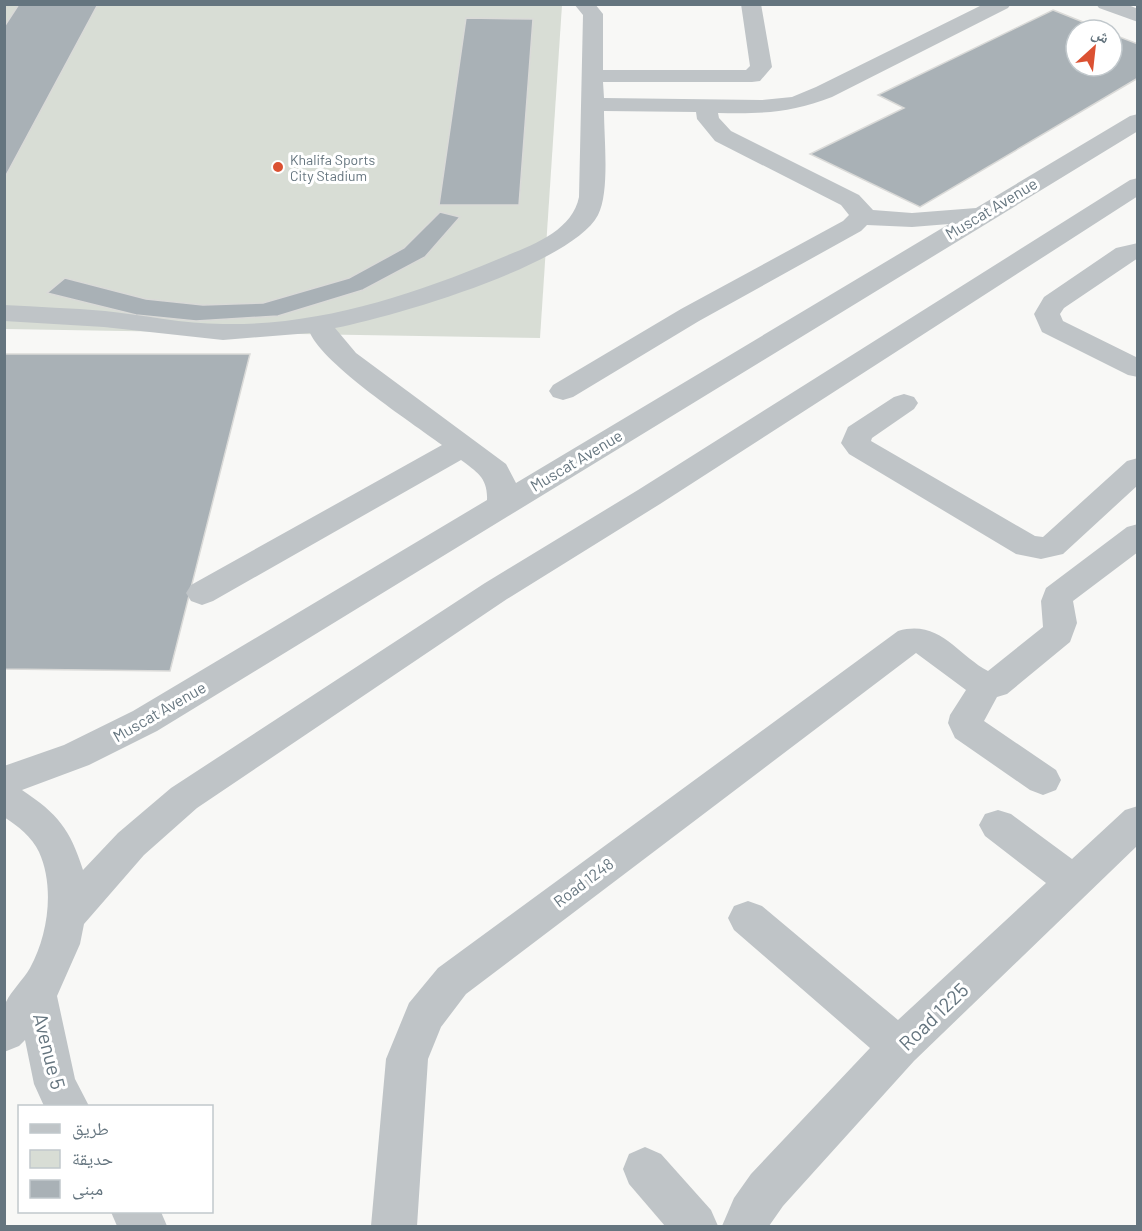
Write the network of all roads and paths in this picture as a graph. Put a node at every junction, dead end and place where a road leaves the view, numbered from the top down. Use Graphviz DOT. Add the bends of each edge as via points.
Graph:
graph roads {
  1 [pos="584,4"];
  2 [pos="751,4"];
  3 [pos="1001,4"];
  4 [pos="1107,4"];
  5 [pos="1137,16"];
  6 [pos="593,76"];
  7 [pos="593,104"];
  8 [pos="706,107"];
  9 [pos="1137,121"];
  10 [pos="1137,185"];
  11 [pos="983,213"];
  12 [pos="861,217"];
  13 [pos="1137,250"];
  14 [pos="4,314"];
  15 [pos="319,324"];
  16 [pos="1137,369"];
  17 [pos="563,391"];
  18 [pos="904,403"];
  19 [pos="463,446"];
  20 [pos="1137,468"];
  21 [pos="502,505"];
  22 [pos="1130,551"];
  23 [pos="202,593"];
  24 [pos="987,685"];
  25 [pos="1043,780"];
  26 [pos="4,781"];
  27 [pos="4,798"];
  28 [pos="1137,821"];
  29 [pos="998,825"];
  30 [pos="1074,882"];
  31 [pos="68,914"];
  32 [pos="748,918"];
  33 [pos="36,994"];
  34 [pos="4,1033"];
  35 [pos="899,1047"];
  36 [pos="66,1105"];
  37 [pos="645,1169"];
  38 [pos="135,1213"];
  39 [pos="393,1221"];
  40 [pos="144,1227"];
  41 [pos="695,1227"];
  42 [pos="746,1227"];
  1 -- 6 [label="street" via="593,14"];
  2 -- 6 [label="street" via="761,68 752,76"];
  3 -- 8 [label="street" via="812,98 778,106"];
  4 -- 5 [label="street"];
  6 -- 7 [label="street"];
  7 -- 8 [label="street"];
  7 -- 15 [label="street" via="591,202 571,231 499,268 401,304"];
  8 -- 12 [label="street" via="708,119 723,136 850,200 861,211"];
  9 -- 11 [label="street, Muscat Avenue"];
  10 -- 31 [label="street" via="496,591 184,798 131,844"];
  11 -- 12 [label="street" via="912,220"];
  11 -- 21 [label="street, Muscat Avenue"];
  12 -- 17 [label="street" via="852,226 690,315"];
  13 -- 16 [label="street" via="1125,253 1053,303 1047,314 1052,326"];
  14 -- 15 [label="street" via="106,319 208,332 268,331"];
  15 -- 19 [label="street" via="325,337 346,359"];
  18 -- 20 [label="street" via="858,434 859,447 1027,546 1052,546"];
  19 -- 21 [label="street" via="495,471 503,487"];
  19 -- 23 [label="street"];
  21 -- 26 [label="street, Muscat Avenue" via="145,721 66,760"];
  22 -- 24 [label="street" via="1058,596 1056,603 1062,622 1058,633 995,684"];
  24 -- 25 [label="street" via="968,715 968,728"];
  24 -- 39 [label="street, Road 1248" via="923,641 910,640 470,966 424,1016 407,1059"];
  27 -- 31 [label="street" via="20,805 49,834 66,870"];
  28 -- 30 [label="street, Road 1225"];
  29 -- 30 [label="street"];
  30 -- 35 [label="street, Road 1225"];
  31 -- 33 [label="street" via="53,966"];
  32 -- 35 [label="street"];
  33 -- 34 [label="street"];
  33 -- 36 [label="street, Avenue 5" via="55,1084"];
  35 -- 42 [label="street, Road 1225" via="767,1190"];
  37 -- 41 [label="street"];
  38 -- 40 [label="street"];
}
